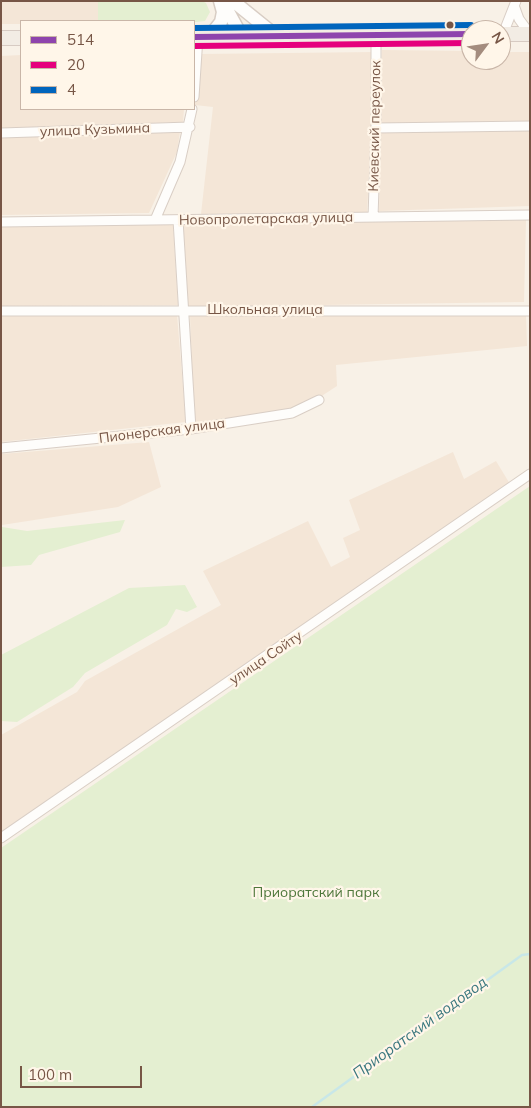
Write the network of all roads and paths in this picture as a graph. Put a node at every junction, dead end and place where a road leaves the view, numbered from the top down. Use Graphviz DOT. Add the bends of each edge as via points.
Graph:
graph roads {
  1 [pos="222,1"];
  2 [pos="236,4"];
  3 [pos="516,5"];
  4 [pos="509,20"];
  5 [pos="461,34"];
  6 [pos="511,34"];
  7 [pos="530,34"];
  8 [pos="276,35"];
  9 [pos="379,35"];
  10 [pos="200,36"];
  11 [pos="241,36"];
  12 [pos="1,38"];
  13 [pos="20,38"];
  14 [pos="195,87"];
  15 [pos="192,110"];
  16 [pos="530,126"];
  17 [pos="190,127"];
  18 [pos="376,128"];
  19 [pos="1,133"];
  20 [pos="530,215"];
  21 [pos="372,217"];
  22 [pos="155,220"];
  23 [pos="178,220"];
  24 [pos="1,222"];
  25 [pos="1,310"];
  26 [pos="183,310"];
  27 [pos="530,310"];
  28 [pos="320,400"];
  29 [pos="191,429"];
  30 [pos="1,448"];
  31 [pos="530,474"];
  32 [pos="1,838"];
  1 -- 10 [label="street" via="221,22"];
  1 -- 11 [label="street"];
  2 -- 8 [label="street"];
  2 -- 11 [label="street" via="244,16"];
  3 -- 4 [label="street"];
  3 -- 7 [label="street" via="519,19"];
  5 -- 9 [label="main road"];
  6 -- 7 [label="main road"];
  8 -- 9 [label="main road"];
  8 -- 11 [label="main road"];
  9 -- 18 [label="street, Киевский переулок" via="376,45"];
  10 -- 11 [label="main road"];
  10 -- 14 [label="street"];
  12 -- 13 [label="main road"];
  15 -- 17 [label="street"];
  16 -- 18 [label="street"];
  17 -- 19 [label="street, улица Кузьмина"];
  17 -- 22 [label="street" via="180,162"];
  18 -- 21 [label="street, Киевский переулок"];
  20 -- 21 [label="street, Новопролетарская улица"];
  21 -- 23 [label="street, Новопролетарская улица"];
  22 -- 23 [label="street, Новопролетарская улица"];
  22 -- 24 [label="street, Новопролетарская улица"];
  23 -- 26 [label="street"];
  25 -- 26 [label="street, Школьная улица"];
  26 -- 27 [label="street, Школьная улица"];
  26 -- 29 [label="street"];
  28 -- 29 [label="street, Пионерская улица" via="292,413"];
  29 -- 30 [label="street, Пионерская улица"];
  31 -- 32 [label="street, улица Сойту"];
}
